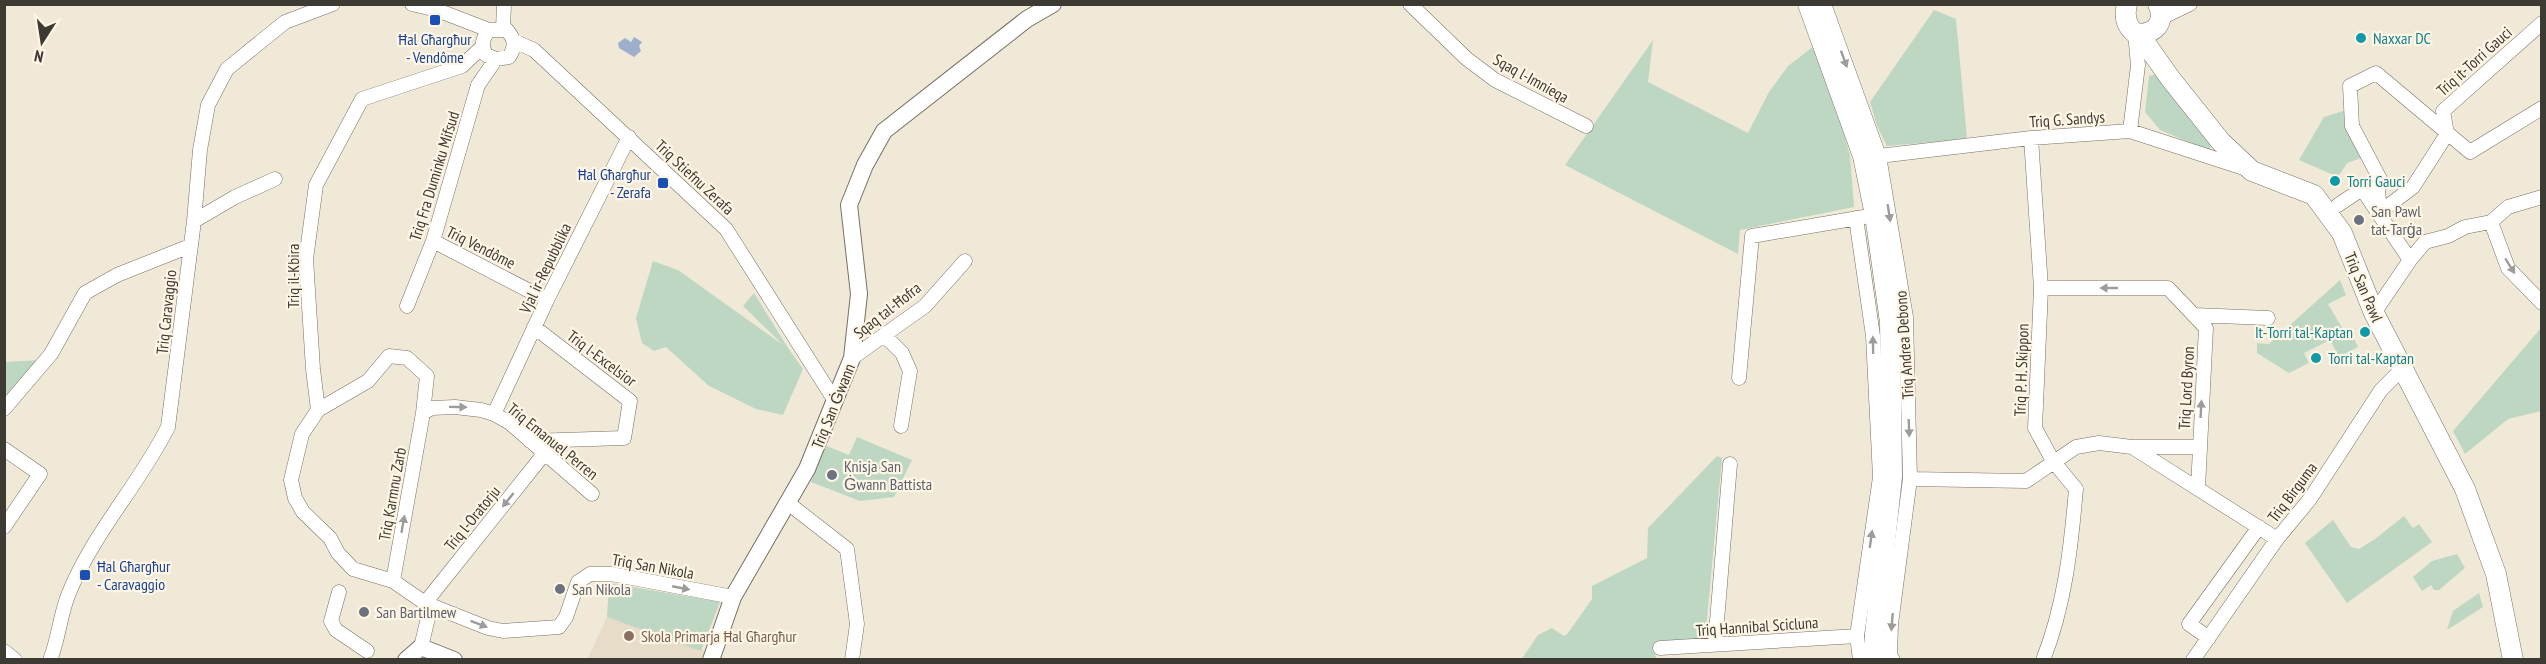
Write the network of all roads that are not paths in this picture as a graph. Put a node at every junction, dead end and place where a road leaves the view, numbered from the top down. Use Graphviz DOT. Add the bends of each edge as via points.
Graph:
graph roads {
  1 [pos="333,4"];
  2 [pos="412,4"];
  3 [pos="504,4"];
  4 [pos="1053,4"];
  5 [pos="1410,4"];
  6 [pos="1808,4"];
  7 [pos="1824,4"];
  8 [pos="2190,4"];
  9 [pos="2122,8"];
  10 [pos="2159,16"];
  11 [pos="2541,23"];
  12 [pos="496,30"];
  13 [pos="2137,34"];
  14 [pos="514,40"];
  15 [pos="482,47"];
  16 [pos="496,59"];
  17 [pos="2170,78"];
  18 [pos="2541,108"];
  19 [pos="1586,126"];
  20 [pos="2130,131"];
  21 [pos="2447,134"];
  22 [pos="629,138"];
  23 [pos="2031,138"];
  24 [pos="1879,156"];
  25 [pos="2252,171"];
  26 [pos="275,179"];
  27 [pos="2541,197"];
  28 [pos="2338,205"];
  29 [pos="2379,212"];
  30 [pos="1865,217"];
  31 [pos="194,220"];
  32 [pos="2491,222"];
  33 [pos="433,241"];
  34 [pos="190,246"];
  35 [pos="2410,260"];
  36 [pos="965,261"];
  37 [pos="2041,288"];
  38 [pos="547,300"];
  39 [pos="2541,303"];
  40 [pos="407,306"];
  41 [pos="2374,313"];
  42 [pos="2194,315"];
  43 [pos="2268,318"];
  44 [pos="534,327"];
  45 [pos="884,335"];
  46 [pos="852,358"];
  47 [pos="2403,368"];
  48 [pos="1739,378"];
  49 [pos="836,401"];
  50 [pos="4,409"];
  51 [pos="318,410"];
  52 [pos="423,413"];
  53 [pos="494,414"];
  54 [pos="901,426"];
  55 [pos="530,441"];
  56 [pos="2132,447"];
  57 [pos="2199,447"];
  58 [pos="4,449"];
  59 [pos="544,454"];
  60 [pos="2053,461"];
  61 [pos="1730,464"];
  62 [pos="1910,479"];
  63 [pos="2198,488"];
  64 [pos="592,494"];
  65 [pos="788,503"];
  66 [pos="4,527"];
  67 [pos="2259,527"];
  68 [pos="2277,539"];
  69 [pos="393,581"];
  70 [pos="339,592"];
  71 [pos="732,597"];
  72 [pos="424,603"];
  73 [pos="1857,636"];
  74 [pos="2209,638"];
  75 [pos="1715,645"];
  76 [pos="421,647"];
  77 [pos="1660,648"];
  78 [pos="4,651"];
  79 [pos="367,651"];
  80 [pos="15,660"];
  81 [pos="50,660"];
  82 [pos="406,660"];
  83 [pos="454,660"];
  84 [pos="711,660"];
  85 [pos="852,660"];
  86 [pos="1860,660"];
  87 [pos="1875,660"];
  88 [pos="1893,660"];
  89 [pos="2043,660"];
  90 [pos="2193,660"];
  91 [pos="2513,660"];
  1 -- 31 [label="street, Triq Caravaggio" via="285,22 227,69 208,105"];
  2 -- 12 [label="street"];
  3 -- 12 [label="street"];
  4 -- 46 [label="street, Triq San Ġwann" via="1027,19 884,131 849,205 859,294"];
  5 -- 19 [label="street, Sqaq l-Imnieqa" via="1495,80"];
  6 -- 30 [label="main road, Triq Andrea Debono" via="1863,156"];
  7 -- 24 [label="street, Triq Andrea Debono, one-way"];
  8 -- 10 [label="street"];
  9 -- 13 [label="main road, Triq San Pawl" via="2128,25"];
  10 -- 13 [label="main road" via="2149,33"];
  10 -- 17 [label="main road, Triq San Pawl"];
  11 -- 21 [label="street, Triq it-Torri Gauci" via="2443,111"];
  12 -- 14 [label="street" via="507,30"];
  12 -- 15 [label="street" via="483,38"];
  13 -- 17 [label="main road, Triq San Pawl"];
  13 -- 20 [label="street" via="2138,65"];
  14 -- 16 [label="street" via="508,57"];
  14 -- 22 [label="street, Triq Stiefnu Zerafa" via="534,50"];
  15 -- 16 [label="street" via="486,55"];
  15 -- 51 [label="street, Triq il-Kbira" via="462,66 362,99 316,185 306,259"];
  16 -- 33 [label="street, Triq Fra Duminku Mifsud" via="478,85"];
  17 -- 25 [label="main road, Triq San Pawl" via="2221,142"];
  18 -- 21 [label="street" via="2470,152"];
  20 -- 23 [label="street, Triq G. Sandys"];
  20 -- 25 [label="street, Triq G. Sandys"];
  21 -- 29 [label="street" via="2413,187"];
  21 -- 29 [label="street" via="2376,73 2350,86 2352,126 2380,179"];
  22 -- 38 [label="street, Vjal ir-Repubblika"];
  22 -- 49 [label="street, Triq Stiefnu Zerafa" via="726,229"];
  23 -- 24 [label="street, Triq G. Sandys"];
  23 -- 37 [label="street, Triq P. H. Skippon"];
  24 -- 62 [label="street, Triq Andrea Debono, one-way" via="1906,317"];
  25 -- 41 [label="main road, Triq San Pawl" via="2314,195 2342,234"];
  26 -- 31 [label="street"];
  27 -- 32 [label="street" via="2508,207"];
  28 -- 29 [label="street" via="2362,189"];
  29 -- 35 [label="street"];
  30 -- 48 [label="street" via="1752,236"];
  73 -- 30 [label="street, Triq Andrea Debono, one-way" via="1880,477"];
  30 -- 87 [label="main road, Triq Andrea Debono" via="1890,322 1892,477"];
  31 -- 34 [label="street, Triq Caravaggio"];
  32 -- 35 [label="street" via="2425,242"];
  32 -- 39 [label="street, one-way" via="2508,268"];
  33 -- 38 [label="street, Triq Vendôme"];
  33 -- 40 [label="street, Triq Fra Duminku Mifsud"];
  34 -- 50 [label="street" via="85,292 51,354"];
  34 -- 81 [label="street, Triq Caravaggio" via="168,427 90,551 73,585"];
  35 -- 41 [label="street"];
  36 -- 45 [label="street, Sqaq tal-Ħofra" via="925,306"];
  42 -- 37 [label="street, Triq Lord Byron, one-way" via="2168,288"];
  37 -- 60 [label="street, Triq P. H. Skippon" via="2036,428"];
  38 -- 44 [label="street, Vjal ir-Repubblika"];
  41 -- 47 [label="main road, Triq San Pawl"];
  42 -- 43 [label="street"];
  57 -- 42 [label="street, Triq Lord Byron, one-way" via="2206,328"];
  44 -- 53 [label="street, Vjal ir-Repubblika"];
  44 -- 55 [label="street, Triq l-Excelsior" via="630,400 624,438"];
  45 -- 46 [label="street, Sqaq tal-Ħofra"];
  45 -- 54 [label="street" via="902,353 910,371"];
  46 -- 49 [label="street, Triq San Ġwann"];
  47 -- 68 [label="street, Triq Birguma" via="2381,390 2310,499"];
  47 -- 91 [label="main road, Triq San Pawl" via="2465,489 2496,574"];
  49 -- 65 [label="street, Triq San Ġwann"];
  51 -- 52 [label="street, Triq Karmnu Zarb" via="368,381 389,356 407,358 427,376"];
  51 -- 69 [label="street" via="302,434 291,480 295,498 353,569"];
  52 -- 53 [label="street, Triq Emanuel Perren, one-way" via="432,408 455,407"];
  69 -- 52 [label="street, Triq Karmnu Zarb, one-way"];
  53 -- 55 [label="street, Triq Emanuel Perren"];
  55 -- 59 [label="street, Triq Emanuel Perren"];
  56 -- 57 [label="street"];
  56 -- 60 [label="street" via="2089,443"];
  56 -- 63 [label="street"];
  57 -- 63 [label="street, Triq Lord Byron"];
  58 -- 66 [label="street" via="40,474"];
  59 -- 64 [label="street, Triq Emanuel Perren"];
  59 -- 72 [label="street, Triq l-Oratorju, one-way"];
  60 -- 62 [label="street" via="2026,481"];
  60 -- 89 [label="street, Triq P. H. Skippon" via="2076,489 2070,551 2054,634"];
  61 -- 75 [label="street"];
  62 -- 88 [label="street, Triq Andrea Debono, one-way" via="1892,624"];
  63 -- 67 [label="street"];
  65 -- 71 [label="street, Triq San Ġwann"];
  65 -- 85 [label="street" via="847,549 857,624"];
  67 -- 68 [label="street"];
  67 -- 74 [label="street, Triq Birguma" via="2189,624"];
  68 -- 74 [label="street, Triq Birguma"];
  69 -- 72 [label="street"];
  70 -- 79 [label="street" via="331,621 336,630"];
  72 -- 71 [label="street, Triq San Nikola, one-way" via="503,631 559,627 578,582 590,573"];
  71 -- 84 [label="street, Triq San Ġwann"];
  72 -- 76 [label="street" via="428,618"];
  73 -- 75 [label="street, Triq Hannibal Scicluna"];
  73 -- 86 [label="street, Triq Andrea Debono"];
  74 -- 90 [label="street, Triq Birguma"];
  75 -- 77 [label="street, Triq Hannibal Scicluna"];
  76 -- 82 [label="street"];
  76 -- 83 [label="street"];
  78 -- 80 [label="street"];
}
